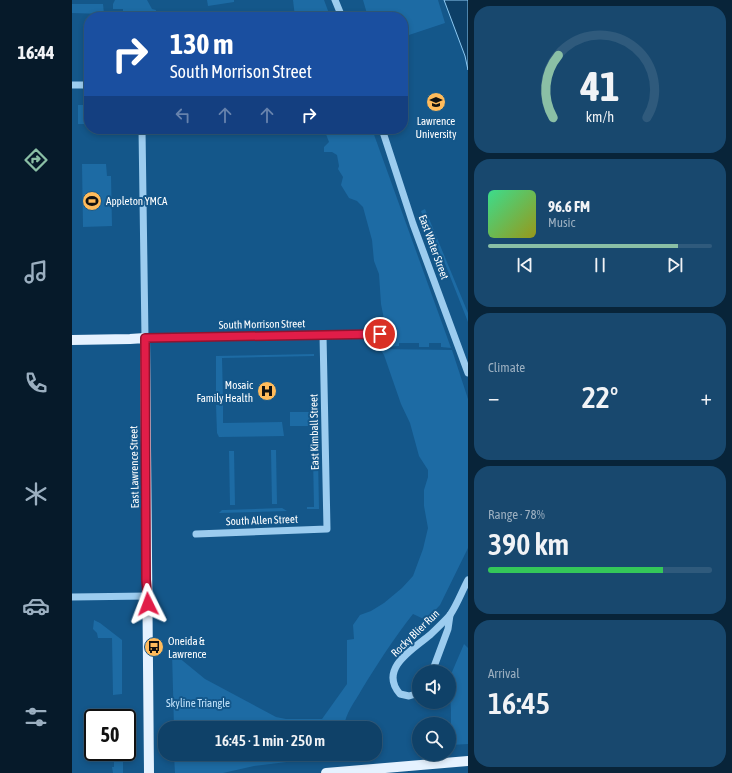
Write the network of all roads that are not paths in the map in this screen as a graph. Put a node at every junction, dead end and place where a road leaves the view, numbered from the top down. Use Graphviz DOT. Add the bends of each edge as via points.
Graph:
graph roads {
  1 [pos="335,0"];
  2 [pos="340,12"];
  3 [pos="72,85"];
  4 [pos="84,85"];
  5 [pos="142,134"];
  6 [pos="384,134"];
  7 [pos="380,334"];
  8 [pos="323,335"];
  9 [pos="145,338"];
  10 [pos="72,340"];
  11 [pos="468,373"];
  12 [pos="328,529"];
  13 [pos="196,534"];
  14 [pos="468,580"];
  15 [pos="148,596"];
  16 [pos="72,597"];
  17 [pos="450,615"];
  18 [pos="435,665"];
  19 [pos="412,695"];
  20 [pos="465,761"];
  21 [pos="149,773"];
  22 [pos="326,773"];
  1 -- 2 [label="street"];
  3 -- 4 [label="street"];
  5 -- 9 [label="street, East Lawrence Street"];
  6 -- 11 [label="street, East Water Street"];
  7 -- 8 [label="street, South Morrison Street"];
  8 -- 9 [label="street, South Morrison Street"];
  8 -- 12 [label="street, East Kimball Street"];
  9 -- 10 [label="main road"];
  9 -- 15 [label="main road, East Lawrence Street"];
  12 -- 13 [label="street, South Allen Street"];
  14 -- 17 [label="street, Rocky Blier Run"];
  15 -- 16 [label="street"];
  15 -- 21 [label="main road, East Lawrence Street"];
  17 -- 18 [label="street, Rocky Blier Run" via="448,629"];
  17 -- 19 [label="street, Rocky Blier Run" via="402,658 396,667 395,687 400,694"];
  20 -- 22 [label="main road"];
}
